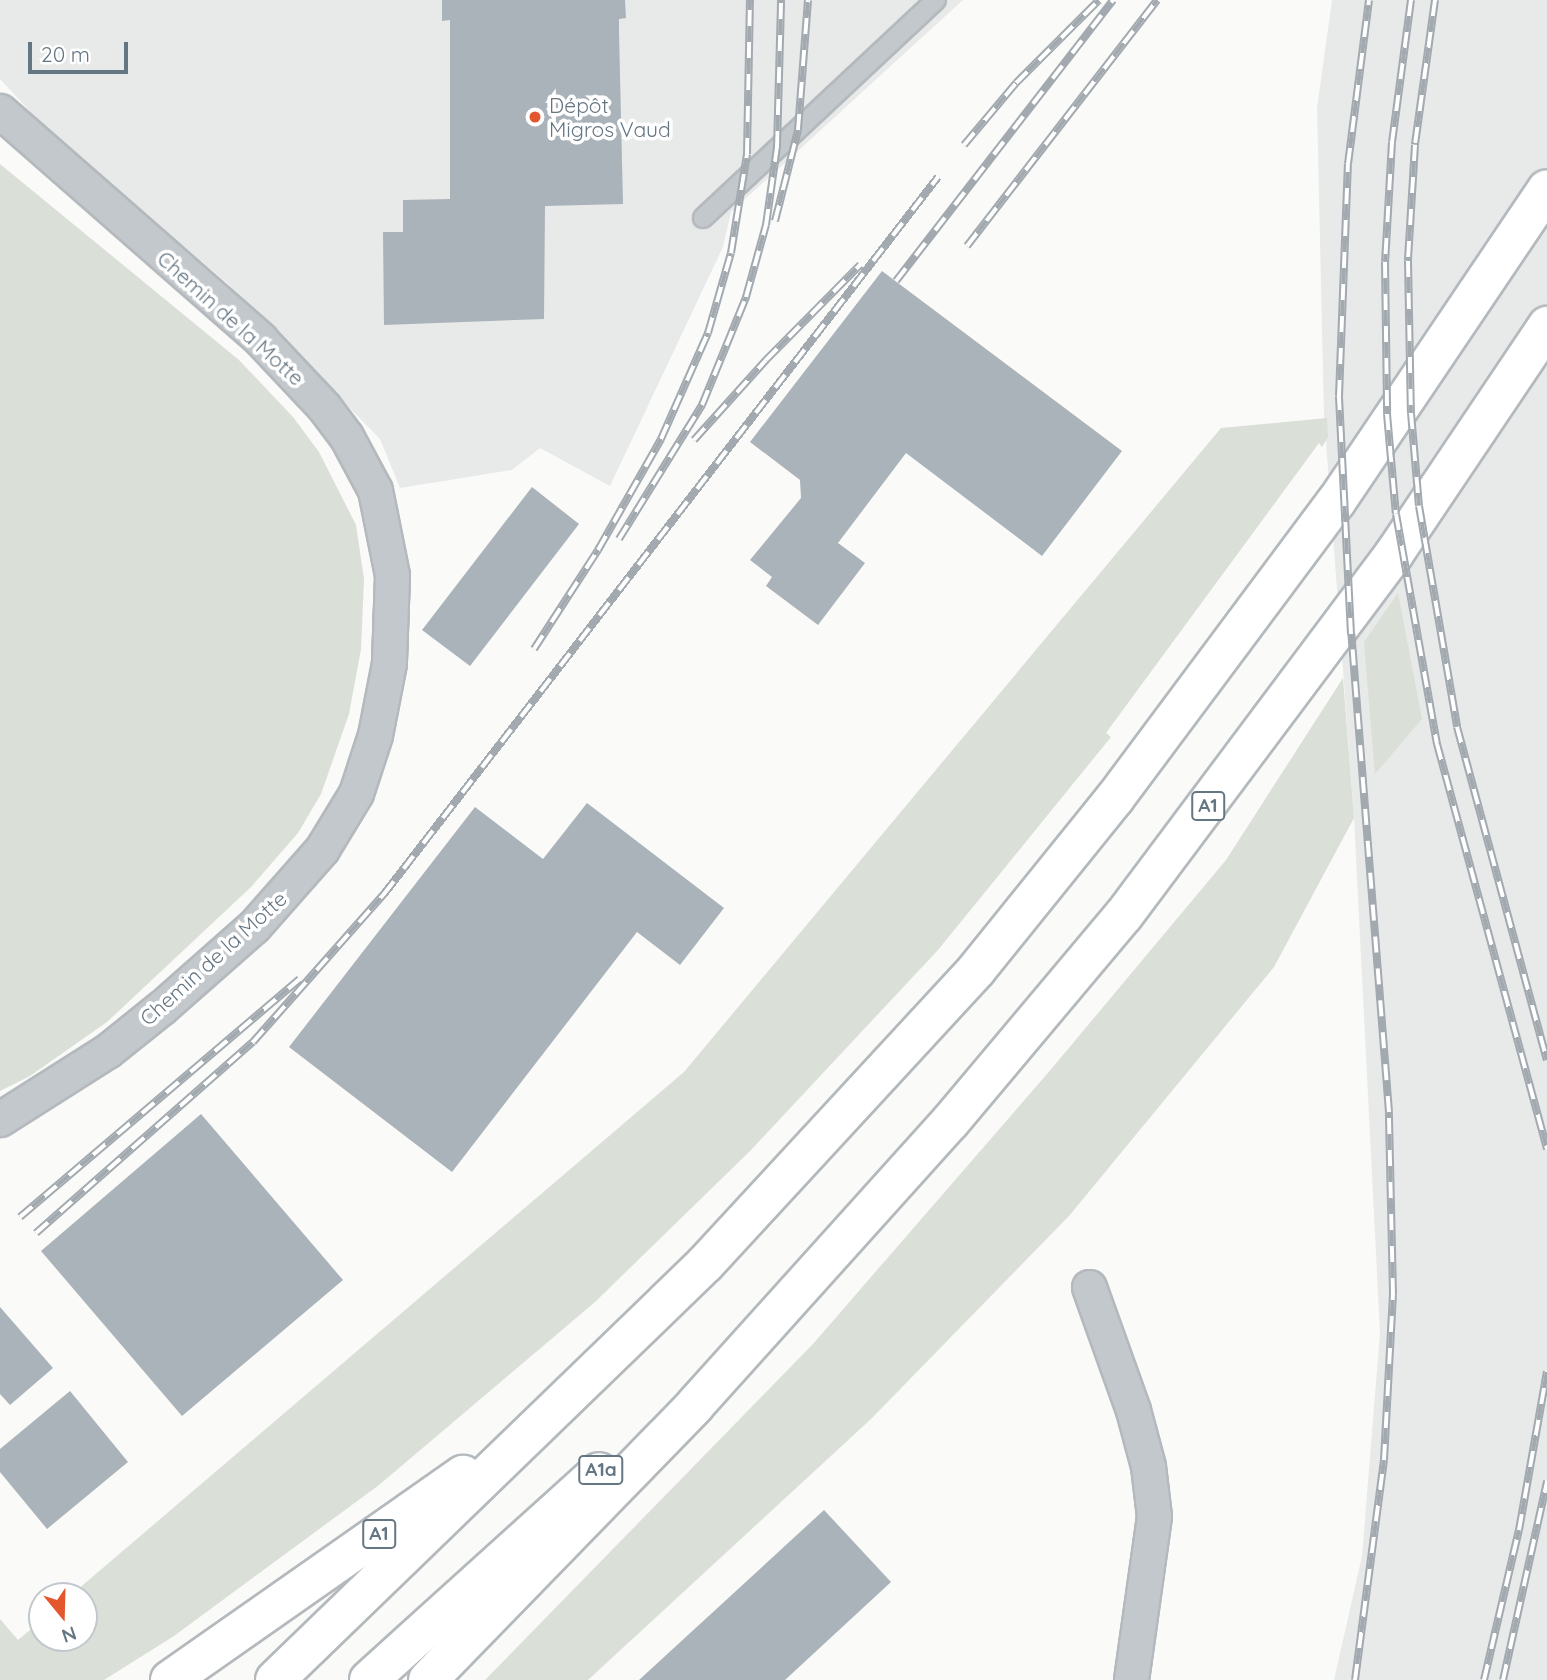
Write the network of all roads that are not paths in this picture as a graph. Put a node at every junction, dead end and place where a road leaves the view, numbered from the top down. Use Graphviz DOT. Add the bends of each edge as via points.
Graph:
graph roads {
  1 [pos="936,0"];
  2 [pos="0,111"];
  3 [pos="1547,189"];
  4 [pos="703,218"];
  5 [pos="1547,326"];
  6 [pos="0,1119"];
  7 [pos="830,1256"];
  8 [pos="1089,1287"];
  9 [pos="584,1382"];
  10 [pos="170,1680"];
  11 [pos="275,1680"];
  12 [pos="369,1680"];
  13 [pos="428,1680"];
  14 [pos="1131,1680"];
  1 -- 4 [label="lane"];
  2 -- 6 [label="street, Chemin de la Motte" via="260,339 324,407 346,436 375,490 392,575 389,663 375,735 356,793 322,849 254,926 162,1007 107,1051"];
  3 -- 9 [label="highway, A1" via="1336,502 1055,874 887,1072 705,1264"];
  5 -- 7 [label="highway, A1" via="1394,554 1194,825 1048,1005"];
  7 -- 12 [label="highway, A1a"];
  7 -- 13 [label="highway, A1" via="615,1490"];
  8 -- 14 [label="street" via="1133,1410 1148,1466 1154,1516"];
  9 -- 10 [label="highway, A1" via="485,1459"];
  9 -- 11 [label="highway"];
}
